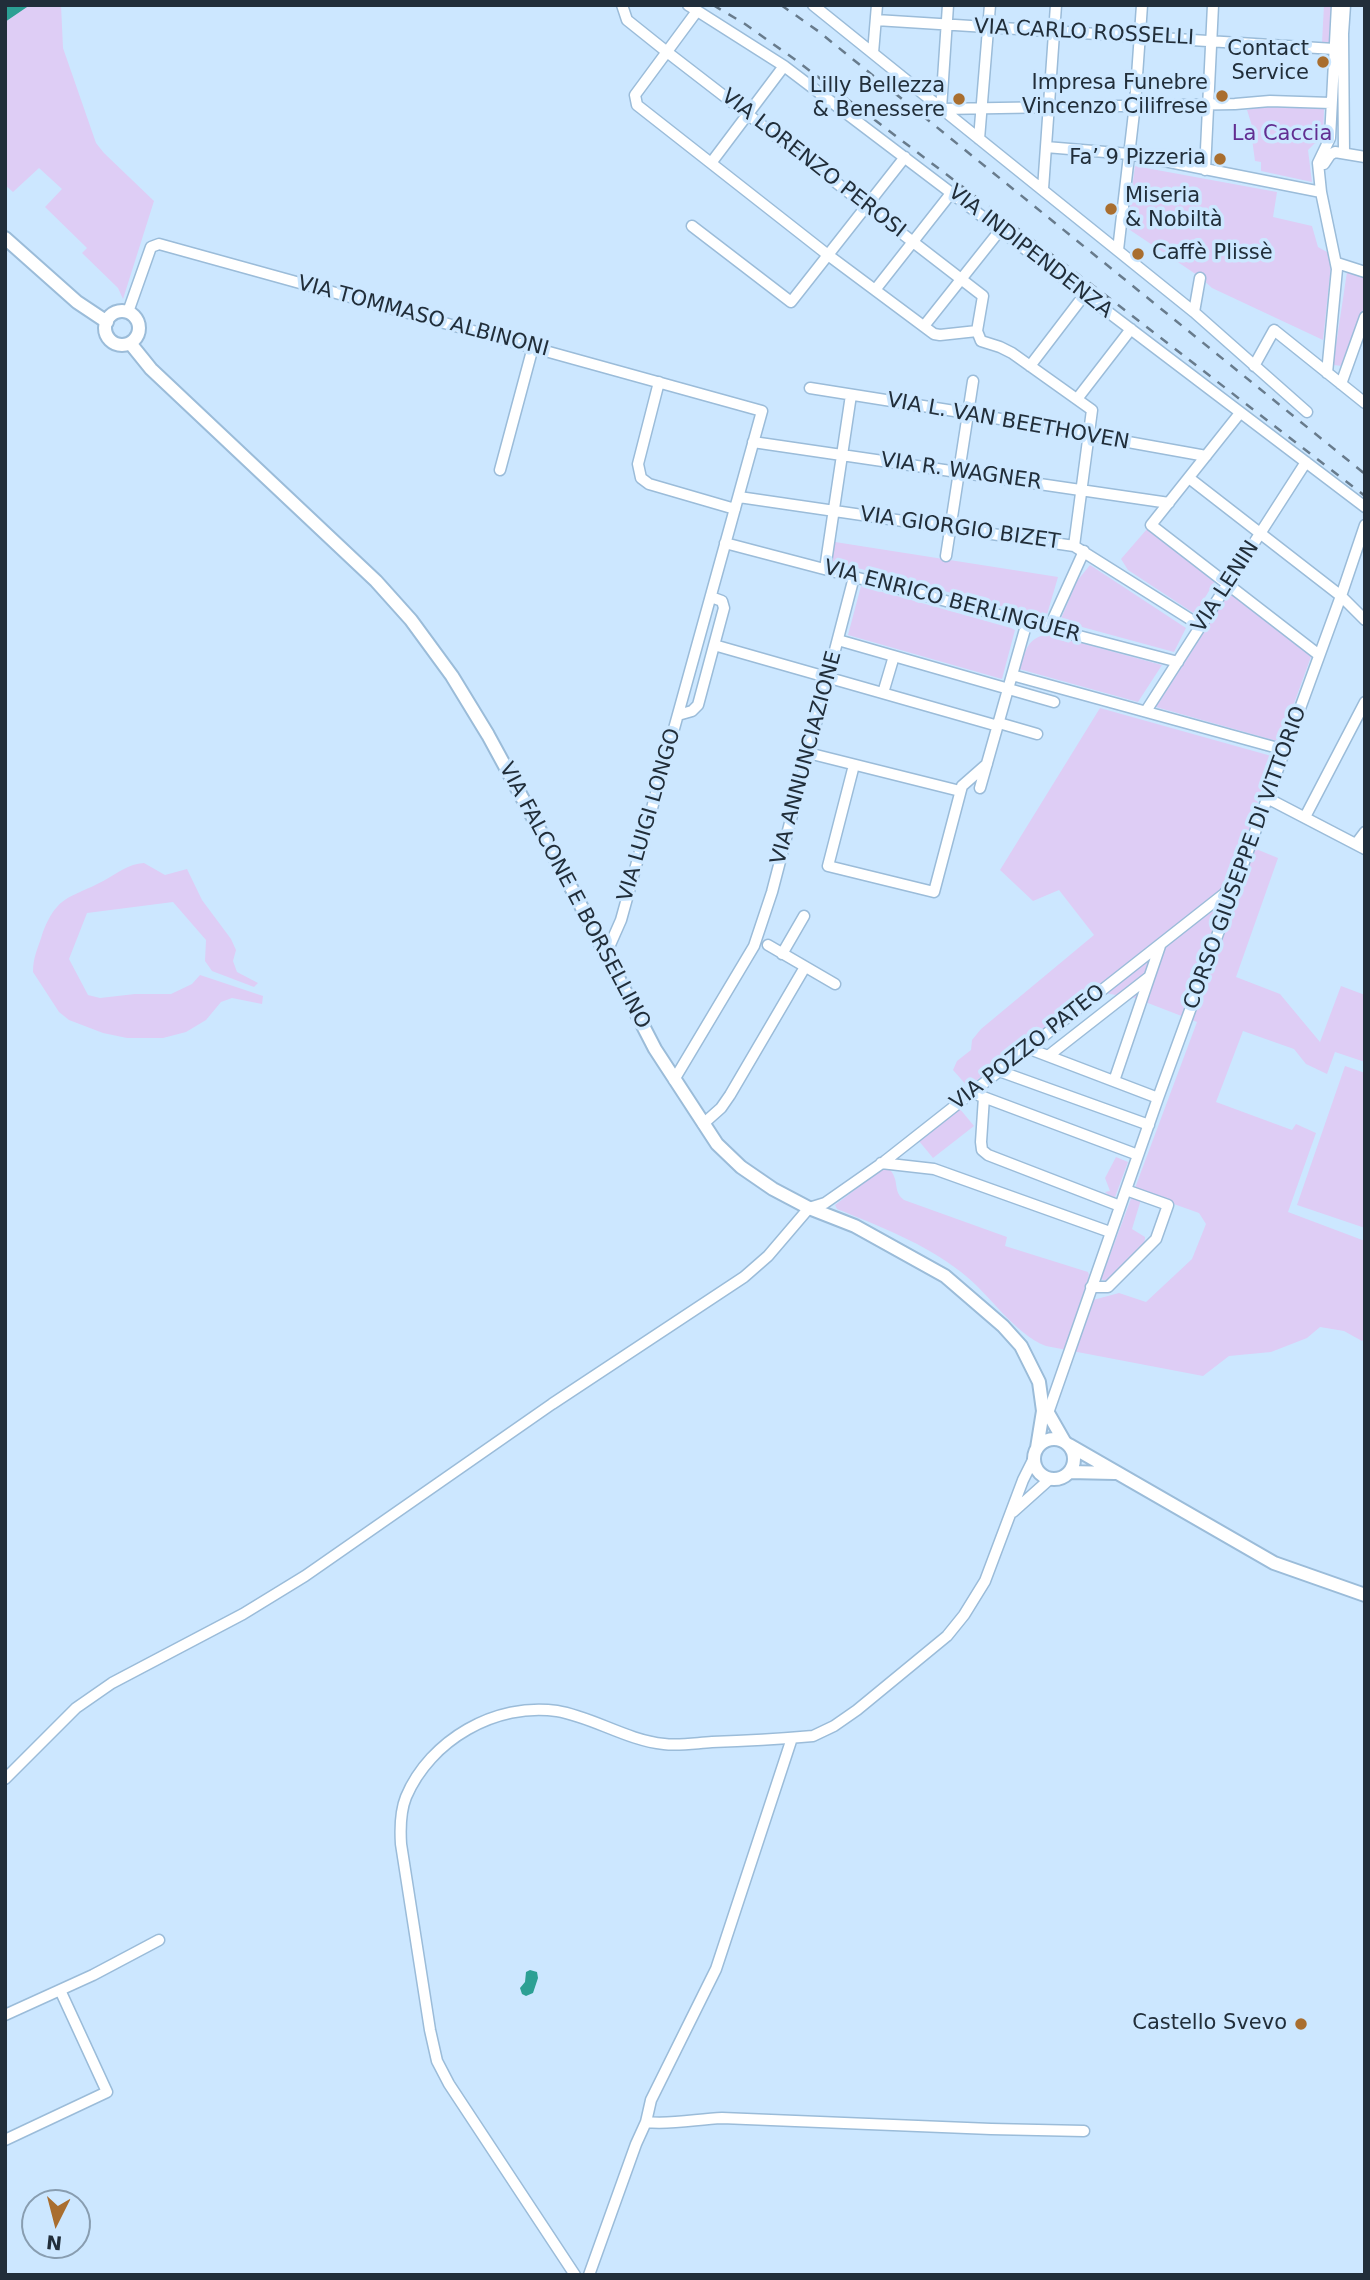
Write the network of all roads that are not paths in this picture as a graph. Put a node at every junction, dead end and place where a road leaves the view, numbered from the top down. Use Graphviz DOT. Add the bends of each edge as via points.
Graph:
graph roads {
  1 [pos="622,5"];
  2 [pos="813,5"];
  3 [pos="877,5"];
  4 [pos="948,5"];
  5 [pos="990,5"];
  6 [pos="1056,5"];
  7 [pos="1142,5"];
  8 [pos="1213,5"];
  9 [pos="1336,5"];
  10 [pos="1345,5"];
  11 [pos="693,8"];
  12 [pos="876,20"];
  13 [pos="947,25"];
  14 [pos="989,27"];
  15 [pos="1055,31"];
  16 [pos="1140,38"];
  17 [pos="1211,41"];
  18 [pos="1334,49"];
  19 [pos="667,52"];
  20 [pos="873,53"];
  21 [pos="785,66"];
  22 [pos="1331,103"];
  23 [pos="1135,104"];
  24 [pos="1208,104"];
  25 [pos="1049,106"];
  26 [pos="982,107"];
  27 [pos="941,109"];
  28 [pos="748,114"];
  29 [pos="979,139"];
  30 [pos="1046,147"];
  31 [pos="1344,153"];
  32 [pos="1129,154"];
  33 [pos="905,157"];
  34 [pos="1365,157"];
  35 [pos="711,163"];
  36 [pos="1205,170"];
  37 [pos="1319,177"];
  38 [pos="1043,189"];
  39 [pos="952,192"];
  40 [pos="1321,192"];
  41 [pos="867,206"];
  42 [pos="692,226"];
  43 [pos="1001,229"];
  44 [pos="5,238"];
  45 [pos="912,242"];
  46 [pos="1118,250"];
  47 [pos="828,255"];
  48 [pos="1337,263"];
  49 [pos="1365,272"];
  50 [pos="1199,278"];
  51 [pos="961,280"];
  52 [pos="875,289"];
  53 [pos="1085,294"];
  54 [pos="128,312"];
  55 [pos="1194,312"];
  56 [pos="1365,317"];
  57 [pos="107,322"];
  58 [pos="924,326"];
  59 [pos="1131,329"];
  60 [pos="977,331"];
  61 [pos="1361,341"];
  62 [pos="130,343"];
  63 [pos="534,347"];
  64 [pos="1030,366"];
  65 [pos="1254,366"];
  66 [pos="1327,373"];
  67 [pos="973,381"];
  68 [pos="659,382"];
  69 [pos="1341,384"];
  70 [pos="810,388"];
  71 [pos="851,395"];
  72 [pos="1077,399"];
  73 [pos="1365,403"];
  74 [pos="762,411"];
  75 [pos="1307,412"];
  76 [pos="967,413"];
  77 [pos="1240,413"];
  78 [pos="1089,435"];
  79 [pos="753,442"];
  80 [pos="842,455"];
  81 [pos="1206,456"];
  82 [pos="1306,462"];
  83 [pos="500,470"];
  84 [pos="958,471"];
  85 [pos="1189,478"];
  86 [pos="1082,489"];
  87 [pos="739,497"];
  88 [pos="1169,503"];
  89 [pos="1365,507"];
  90 [pos="735,509"];
  91 [pos="834,510"];
  92 [pos="1365,525"];
  93 [pos="950,527"];
  94 [pos="1260,533"];
  95 [pos="725,543"];
  96 [pos="1079,548"];
  97 [pos="946,556"];
  98 [pos="825,569"];
  99 [pos="854,577"];
  100 [pos="1228,584"];
  101 [pos="1341,596"];
  102 [pos="711,597"];
  103 [pos="1365,620"];
  104 [pos="1027,622"];
  105 [pos="1200,626"];
  106 [pos="1049,628"];
  107 [pos="838,640"];
  108 [pos="714,645"];
  109 [pos="1319,655"];
  110 [pos="894,656"];
  111 [pos="1178,662"];
  112 [pos="1012,675"];
  113 [pos="828,677"];
  114 [pos="1009,688"];
  115 [pos="883,693"];
  116 [pos="1055,702"];
  117 [pos="1365,702"];
  118 [pos="1146,711"];
  119 [pos="678,715"];
  120 [pos="998,725"];
  121 [pos="1037,734"];
  122 [pos="1284,750"];
  123 [pos="808,753"];
  124 [pos="987,764"];
  125 [pos="854,765"];
  126 [pos="980,788"];
  127 [pos="960,791"];
  128 [pos="1268,798"];
  129 [pos="1305,817"];
  130 [pos="1365,832"];
  131 [pos="1360,846"];
  132 [pos="1239,878"];
  133 [pos="804,916"];
  134 [pos="1161,944"];
  135 [pos="768,945"];
  136 [pos="606,954"];
  137 [pos="782,954"];
  138 [pos="805,967"];
  139 [pos="1150,976"];
  140 [pos="835,984"];
  141 [pos="1027,1048"];
  142 [pos="1048,1056"];
  143 [pos="999,1071"];
  144 [pos="674,1080"];
  145 [pos="1114,1081"];
  146 [pos="972,1092"];
  147 [pos="984,1097"];
  148 [pos="1158,1098"];
  149 [pos="703,1124"];
  150 [pos="1149,1125"];
  151 [pos="1138,1154"];
  152 [pos="881,1163"];
  153 [pos="1126,1190"];
  154 [pos="1120,1206"];
  155 [pos="809,1208"];
  156 [pos="1110,1233"];
  157 [pos="1091,1287"];
  158 [pos="1045,1407"];
  159 [pos="1066,1443"];
  160 [pos="1036,1453"];
  161 [pos="1069,1472"];
  162 [pos="1118,1474"];
  163 [pos="1051,1478"];
  164 [pos="1010,1514"];
  165 [pos="1365,1595"];
  166 [pos="792,1738"];
  167 [pos="5,1779"];
  168 [pos="159,1940"];
  169 [pos="60,1990"];
  170 [pos="5,2015"];
  171 [pos="646,2122"];
  172 [pos="1084,2131"];
  173 [pos="5,2140"];
  174 [pos="575,2275"];
  175 [pos="589,2275"];
  1 -- 19 [label="street, VIA LORENZO PEROSI" via="627,20"];
  2 -- 20 [label="street"];
  3 -- 12 [label="street"];
  4 -- 13 [label="street"];
  5 -- 14 [label="street"];
  6 -- 15 [label="street"];
  7 -- 16 [label="street"];
  8 -- 17 [label="street"];
  9 -- 18 [label="street"];
  10 -- 31 [label="street"];
  11 -- 19 [label="street"];
  11 -- 21 [label="street, VIA INDIPENDENZA"];
  12 -- 13 [label="street, VIA CARLO ROSSELLI"];
  12 -- 20 [label="street"];
  13 -- 14 [label="street, VIA CARLO ROSSELLI"];
  13 -- 27 [label="street"];
  14 -- 15 [label="street, VIA CARLO ROSSELLI"];
  14 -- 26 [label="street"];
  15 -- 16 [label="street, VIA CARLO ROSSELLI"];
  15 -- 25 [label="street"];
  16 -- 17 [label="street, VIA CARLO ROSSELLI"];
  16 -- 23 [label="street"];
  17 -- 18 [label="street, VIA CARLO ROSSELLI"];
  17 -- 24 [label="street"];
  18 -- 22 [label="street"];
  19 -- 28 [label="street, VIA LORENZO PEROSI"];
  19 -- 35 [label="street" via="635,95 637,105"];
  20 -- 27 [label="street"];
  21 -- 28 [label="street"];
  21 -- 33 [label="street, VIA INDIPENDENZA"];
  22 -- 24 [label="street"];
  22 -- 37 [label="street" via="1329,138 1318,163"];
  23 -- 24 [label="street"];
  23 -- 25 [label="street"];
  23 -- 32 [label="street"];
  24 -- 36 [label="street"];
  25 -- 26 [label="street"];
  25 -- 30 [label="street"];
  26 -- 27 [label="street"];
  26 -- 29 [label="street"];
  27 -- 29 [label="street"];
  28 -- 35 [label="street"];
  28 -- 41 [label="street, VIA LORENZO PEROSI"];
  29 -- 38 [label="street"];
  30 -- 32 [label="street"];
  30 -- 38 [label="street"];
  31 -- 34 [label="street"];
  31 -- 37 [label="street" via="1330,155"];
  32 -- 36 [label="street"];
  32 -- 46 [label="street"];
  33 -- 39 [label="street, VIA INDIPENDENZA"];
  33 -- 41 [label="street"];
  35 -- 47 [label="street"];
  36 -- 40 [label="street"];
  37 -- 40 [label="street"];
  38 -- 46 [label="street"];
  39 -- 43 [label="street, VIA INDIPENDENZA"];
  39 -- 45 [label="street"];
  40 -- 48 [label="street"];
  41 -- 45 [label="street, VIA LORENZO PEROSI"];
  41 -- 47 [label="street"];
  42 -- 47 [label="street" via="791,302"];
  43 -- 51 [label="street"];
  43 -- 53 [label="street, VIA INDIPENDENZA"];
  44 -- 57 [label="main road" via="77,302"];
  45 -- 51 [label="street, VIA LORENZO PEROSI"];
  45 -- 52 [label="street"];
  46 -- 55 [label="street"];
  47 -- 52 [label="street"];
  48 -- 49 [label="street"];
  48 -- 66 [label="street"];
  50 -- 55 [label="street"];
  51 -- 58 [label="street"];
  51 -- 60 [label="street, VIA LORENZO PEROSI" via="983,296"];
  52 -- 58 [label="street"];
  53 -- 59 [label="street, VIA INDIPENDENZA"];
  53 -- 64 [label="street"];
  54 -- 57 [label="main road" via="113,314"];
  54 -- 62 [label="main road" via="139,325 138,336"];
  54 -- 63 [label="street, VIA TOMMASO ALBINONI" via="151,247 159,244"];
  55 -- 65 [label="street"];
  56 -- 61 [label="street"];
  57 -- 62 [label="main road" via="106,333 113,342"];
  58 -- 60 [label="street" via="940,335"];
  59 -- 72 [label="street"];
  59 -- 77 [label="street, VIA INDIPENDENZA"];
  60 -- 64 [label="street" via="983,343 1007,349"];
  61 -- 69 [label="street"];
  62 -- 136 [label="main road, VIA FALCONE E BORSELLINO" via="151,369 367,572 411,620 488,735"];
  63 -- 68 [label="street, VIA TOMMASO ALBINONI"];
  63 -- 83 [label="street"];
  64 -- 72 [label="street"];
  65 -- 66 [label="street" via="1274,330"];
  65 -- 75 [label="street"];
  66 -- 69 [label="street"];
  67 -- 76 [label="street"];
  68 -- 74 [label="street, VIA TOMMASO ALBINONI"];
  68 -- 90 [label="street" via="638,464 641,478"];
  69 -- 73 [label="street"];
  70 -- 71 [label="street, VIA L. VAN BEETHOVEN"];
  71 -- 76 [label="street, VIA L. VAN BEETHOVEN"];
  71 -- 80 [label="street"];
  72 -- 78 [label="street" via="1092,410"];
  74 -- 79 [label="street, VIA LUIGI LONGO"];
  76 -- 78 [label="street, VIA L. VAN BEETHOVEN"];
  76 -- 84 [label="street"];
  77 -- 81 [label="street"];
  77 -- 82 [label="street, VIA INDIPENDENZA"];
  78 -- 81 [label="street, VIA L. VAN BEETHOVEN"];
  78 -- 86 [label="street"];
  79 -- 80 [label="street, VIA R. WAGNER"];
  79 -- 87 [label="street, VIA LUIGI LONGO"];
  80 -- 84 [label="street, VIA R. WAGNER"];
  80 -- 91 [label="street"];
  81 -- 85 [label="street"];
  82 -- 89 [label="street, VIA INDIPENDENZA"];
  82 -- 94 [label="street, VIA LENIN"];
  84 -- 86 [label="street, VIA R. WAGNER"];
  84 -- 93 [label="street"];
  85 -- 88 [label="street"];
  85 -- 94 [label="street"];
  86 -- 88 [label="street, VIA R. WAGNER"];
  86 -- 96 [label="street"];
  87 -- 90 [label="street, VIA LUIGI LONGO"];
  87 -- 91 [label="street, VIA GIORGIO BIZET"];
  88 -- 100 [label="street" via="1152,525"];
  90 -- 95 [label="street, VIA LUIGI LONGO"];
  91 -- 93 [label="street, VIA GIORGIO BIZET"];
  91 -- 98 [label="street"];
  92 -- 101 [label="street, CORSO GIUSEPPE DI VITTORIO"];
  93 -- 96 [label="street, VIA GIORGIO BIZET"];
  93 -- 97 [label="street"];
  94 -- 100 [label="street, VIA LENIN"];
  94 -- 101 [label="street"];
  95 -- 98 [label="street, VIA ENRICO BERLINGUER"];
  95 -- 102 [label="street, VIA LUIGI LONGO"];
  96 -- 105 [label="street, VIA GIORGIO BIZET"];
  96 -- 106 [label="street"];
  98 -- 99 [label="street, VIA ENRICO BERLINGUER"];
  99 -- 104 [label="street, VIA ENRICO BERLINGUER"];
  99 -- 107 [label="street, VIA ANNUNCIAZIONE"];
  100 -- 105 [label="street, VIA LENIN"];
  100 -- 109 [label="street"];
  101 -- 103 [label="street"];
  101 -- 109 [label="street, CORSO GIUSEPPE DI VITTORIO"];
  102 -- 108 [label="street, VIA LUIGI LONGO" via="724,604"];
  102 -- 119 [label="street, VIA LUIGI LONGO"];
  104 -- 106 [label="street, VIA ENRICO BERLINGUER"];
  104 -- 112 [label="street"];
  105 -- 111 [label="street, VIA LENIN"];
  106 -- 111 [label="street, VIA ENRICO BERLINGUER"];
  107 -- 110 [label="street"];
  107 -- 113 [label="street, VIA ANNUNCIAZIONE"];
  108 -- 113 [label="street"];
  108 -- 119 [label="street, VIA LUIGI LONGO" via="698,705"];
  109 -- 122 [label="street, CORSO GIUSEPPE DI VITTORIO"];
  110 -- 114 [label="street"];
  110 -- 115 [label="street"];
  111 -- 118 [label="street, VIA LENIN"];
  112 -- 114 [label="street"];
  112 -- 118 [label="street"];
  113 -- 115 [label="street"];
  113 -- 123 [label="street, VIA ANNUNCIAZIONE"];
  114 -- 116 [label="street"];
  114 -- 120 [label="street"];
  115 -- 120 [label="street"];
  117 -- 129 [label="street"];
  118 -- 122 [label="street"];
  119 -- 136 [label="street, VIA LUIGI LONGO" via="621,920"];
  120 -- 121 [label="street"];
  120 -- 124 [label="street"];
  122 -- 128 [label="street, CORSO GIUSEPPE DI VITTORIO"];
  123 -- 125 [label="street"];
  123 -- 144 [label="street, VIA ANNUNCIAZIONE" via="757,939"];
  124 -- 126 [label="street"];
  124 -- 127 [label="street"];
  125 -- 127 [label="street"];
  125 -- 127 [label="street" via="828,866 934,892"];
  128 -- 129 [label="street"];
  128 -- 132 [label="street, CORSO GIUSEPPE DI VITTORIO"];
  129 -- 131 [label="street"];
  130 -- 131 [label="street"];
  132 -- 134 [label="street, VIA POZZO PATEO"];
  132 -- 148 [label="street, CORSO GIUSEPPE DI VITTORIO"];
  133 -- 137 [label="street"];
  134 -- 139 [label="street"];
  134 -- 141 [label="street, VIA POZZO PATEO"];
  135 -- 137 [label="street"];
  136 -- 144 [label="main road, VIA FALCONE E BORSELLINO"];
  137 -- 138 [label="street"];
  138 -- 140 [label="street"];
  138 -- 149 [label="street" via="730,1095"];
  139 -- 142 [label="street, VIA POZZO PATEO"];
  139 -- 145 [label="street"];
  141 -- 142 [label="street"];
  141 -- 143 [label="street, VIA POZZO PATEO"];
  142 -- 145 [label="street"];
  143 -- 146 [label="street, VIA POZZO PATEO"];
  143 -- 150 [label="street"];
  144 -- 149 [label="main road, VIA FALCONE E BORSELLINO"];
  145 -- 148 [label="street"];
  146 -- 147 [label="street"];
  146 -- 152 [label="street, VIA POZZO PATEO"];
  147 -- 151 [label="street"];
  147 -- 154 [label="street" via="981,1142 988,1155"];
  148 -- 150 [label="street, CORSO GIUSEPPE DI VITTORIO"];
  149 -- 155 [label="main road, VIA FALCONE E BORSELLINO" via="741,1167"];
  150 -- 151 [label="street, CORSO GIUSEPPE DI VITTORIO"];
  151 -- 153 [label="street, CORSO GIUSEPPE DI VITTORIO"];
  152 -- 155 [label="street, VIA POZZO PATEO"];
  152 -- 156 [label="street" via="934,1169"];
  153 -- 154 [label="street, CORSO GIUSEPPE DI VITTORIO"];
  153 -- 157 [label="street" via="1168,1205 1158,1236 1108,1287"];
  154 -- 156 [label="street, CORSO GIUSEPPE DI VITTORIO"];
  155 -- 158 [label="main road, VIA FALCONE E BORSELLINO" via="855,1226 945,1276 981,1306 1021,1346"];
  155 -- 167 [label="street" via="768,1256 727,1289 305,1576 243,1615 112,1683 76,1708"];
  156 -- 157 [label="street, CORSO GIUSEPPE DI VITTORIO"];
  157 -- 158 [label="street, CORSO GIUSEPPE DI VITTORIO"];
  158 -- 159 [label="main road, VIA FALCONE E BORSELLINO"];
  158 -- 160 [label="main road, VIA FALCONE E BORSELLINO"];
  159 -- 160 [label="main road" via="1052,1439 1041,1443"];
  159 -- 161 [label="main road" via="1074,1456"];
  159 -- 162 [label="main road"];
  160 -- 163 [label="main road" via="1041,1474"];
  160 -- 164 [label="street"];
  161 -- 162 [label="main road"];
  161 -- 163 [label="main road"];
  162 -- 165 [label="main road" via="1274,1563"];
  163 -- 164 [label="street"];
  164 -- 166 [label="street" via="985,1581 947,1636 834,1726 813,1736"];
  166 -- 171 [label="street" via="716,1969 651,2099"];
  166 -- 174 [label="street" via="665,1744 561,1712 513,1712 487,1719 450,1741 426,1763 405,1799 401,1844 438,2061"];
  168 -- 169 [label="street"];
  169 -- 170 [label="street"];
  169 -- 173 [label="street" via="107,2092"];
  171 -- 172 [label="street" via="722,2118"];
  171 -- 175 [label="street"];
}
